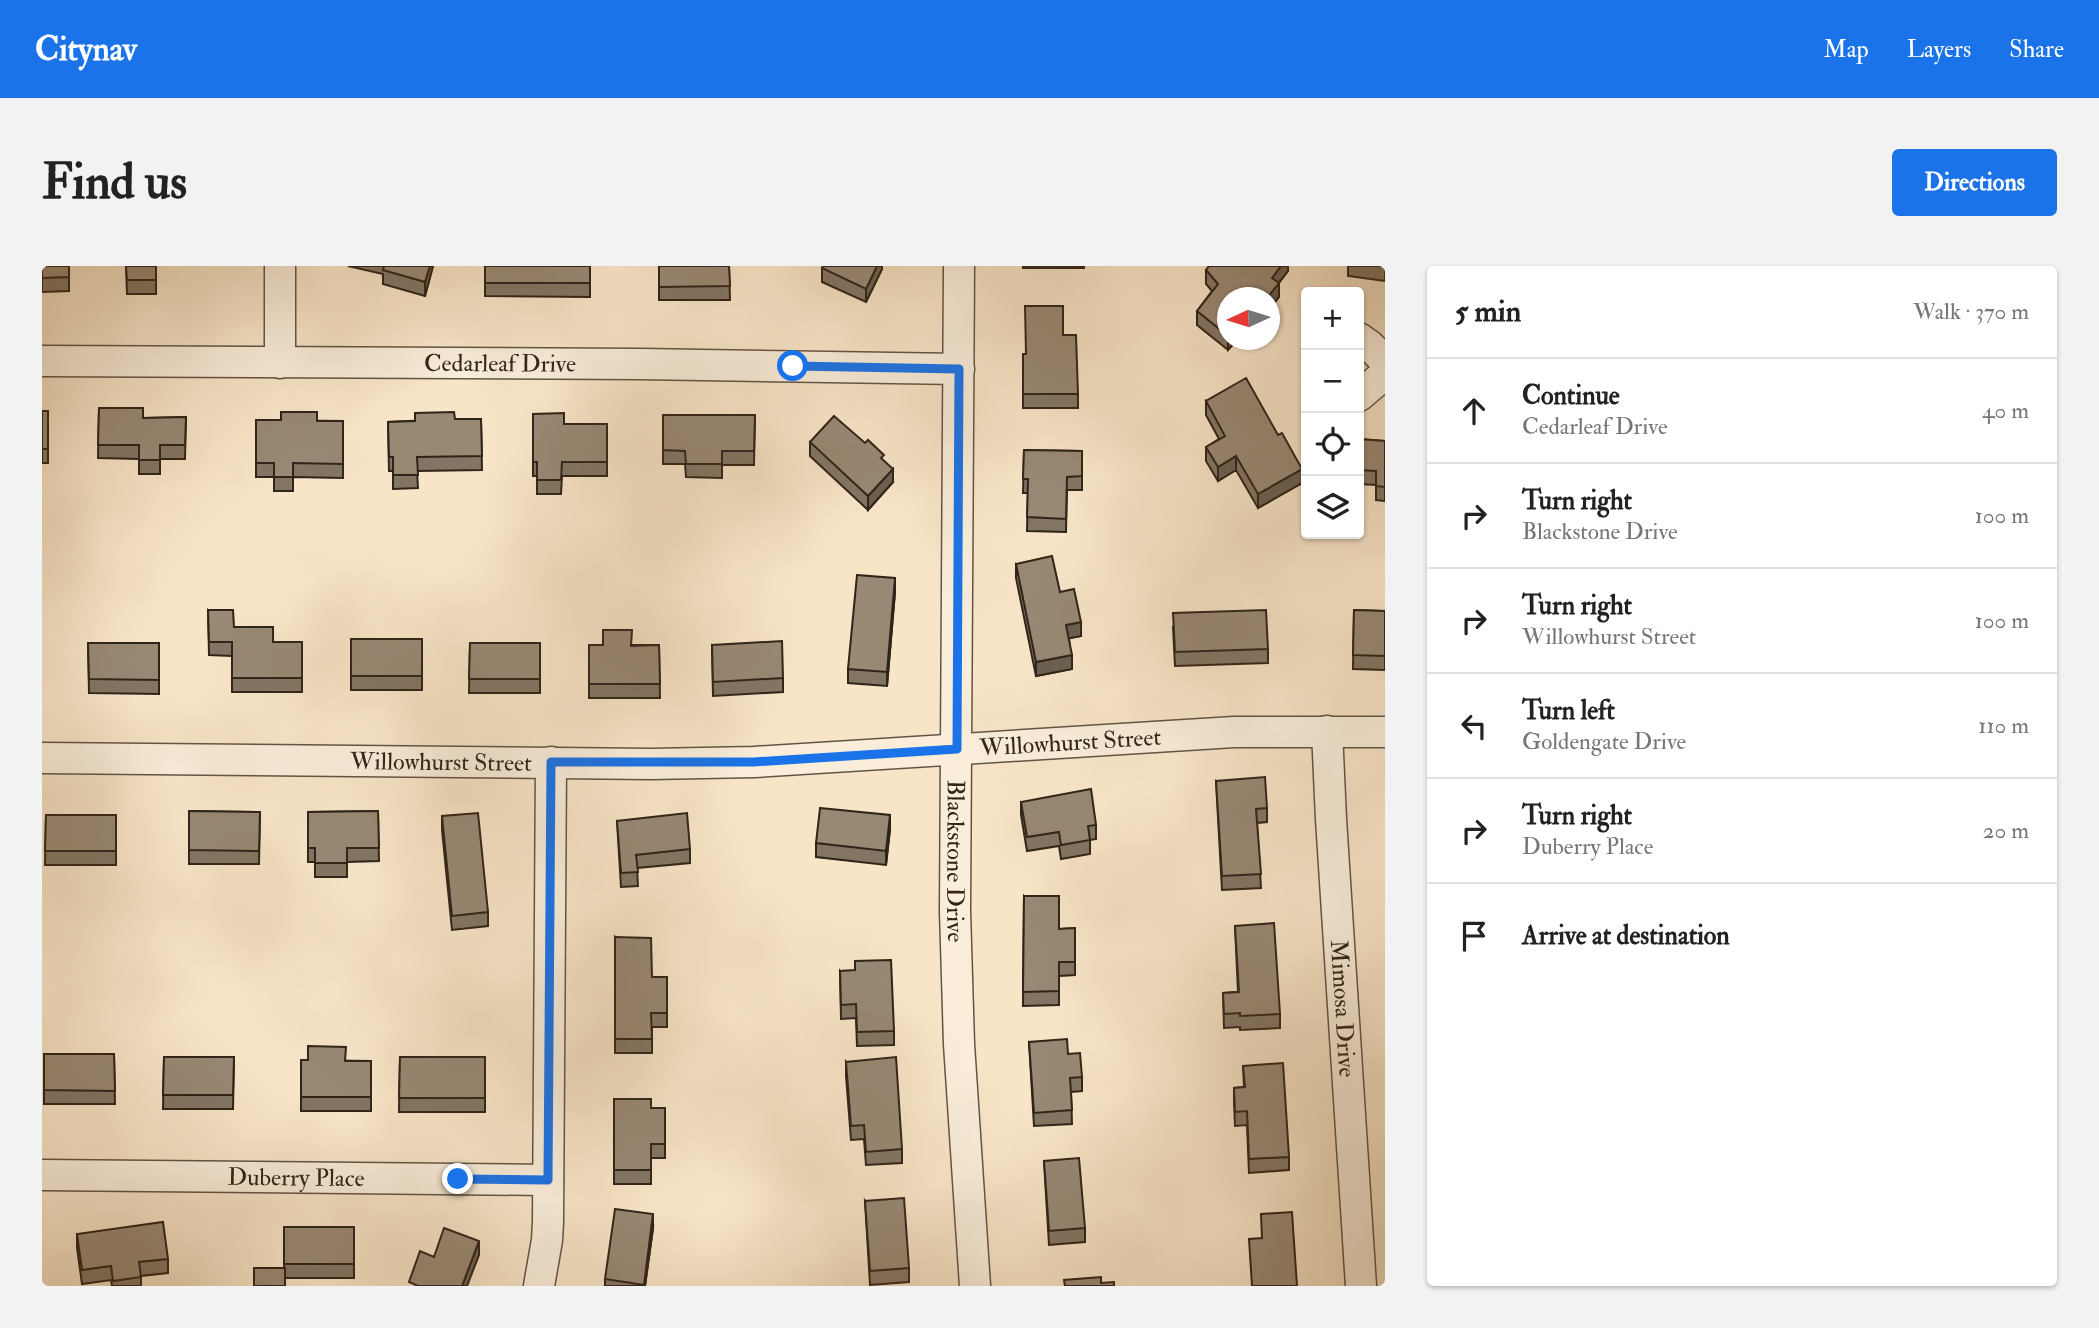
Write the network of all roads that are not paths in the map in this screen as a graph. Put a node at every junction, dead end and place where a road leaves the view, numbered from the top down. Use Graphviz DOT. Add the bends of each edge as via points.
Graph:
graph roads {
  1 [pos="280,266"];
  2 [pos="959,266"];
  3 [pos="1364,342"];
  4 [pos="42,361"];
  5 [pos="1385,361"];
  6 [pos="280,363"];
  7 [pos="959,369"];
  8 [pos="1385,374"];
  9 [pos="1364,392"];
  10 [pos="1327,731"];
  11 [pos="1385,732"];
  12 [pos="957,749"];
  13 [pos="42,758"];
  14 [pos="551,762"];
  15 [pos="42,1175"];
  16 [pos="548,1180"];
  17 [pos="539,1286"];
  18 [pos="975,1286"];
  19 [pos="1361,1286"];
  1 -- 6 [label="street"];
  2 -- 7 [label="street, Blackstone Drive"];
  3 -- 5 [label="street"];
  4 -- 6 [label="street, Cedarleaf Drive"];
  6 -- 7 [label="street, Cedarleaf Drive"];
  7 -- 12 [label="street, Blackstone Drive"];
  8 -- 9 [label="street"];
  10 -- 11 [label="street, Willowhurst Street"];
  10 -- 12 [label="street, Willowhurst Street" via="1234,732"];
  10 -- 19 [label="street, Mimosa Drive"];
  12 -- 14 [label="street, Willowhurst Street" via="754,762"];
  12 -- 18 [label="street, Blackstone Drive" via="959,1044"];
  13 -- 14 [label="street, Willowhurst Street"];
  14 -- 16 [label="street"];
  15 -- 16 [label="street, Duberry Place"];
  16 -- 17 [label="street" via="547,1240"];
}
